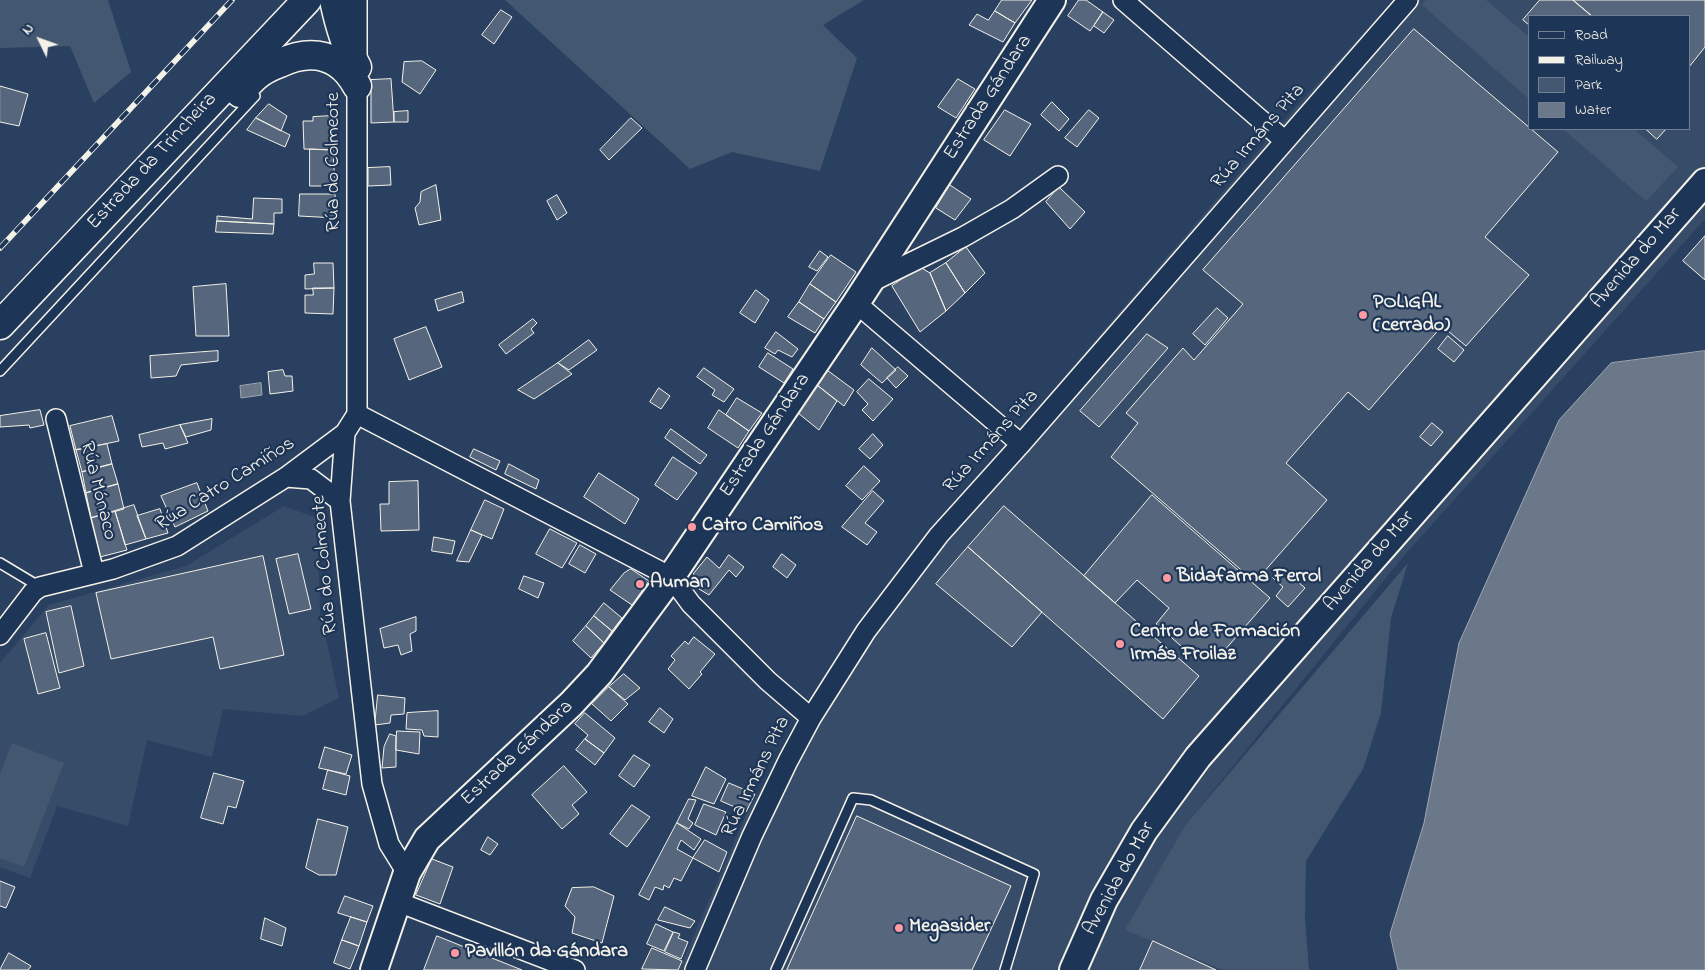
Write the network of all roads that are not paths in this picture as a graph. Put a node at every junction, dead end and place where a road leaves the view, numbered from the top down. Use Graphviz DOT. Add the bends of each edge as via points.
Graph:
graph roads {
  1 [pos="281,0"];
  2 [pos="307,0"];
  3 [pos="334,0"];
  4 [pos="357,0"];
  5 [pos="1052,0"];
  6 [pos="1123,0"];
  7 [pos="1408,0"];
  8 [pos="357,76"];
  9 [pos="260,90"];
  10 [pos="1285,141"];
  11 [pos="1058,176"];
  12 [pos="1705,182"];
  13 [pos="118,199"];
  14 [pos="863,293"];
  15 [pos="0,300"];
  16 [pos="0,325"];
  17 [pos="0,371"];
  18 [pos="357,414"];
  19 [pos="56,419"];
  20 [pos="345,433"];
  21 [pos="1021,444"];
  22 [pos="286,477"];
  23 [pos="340,501"];
  24 [pos="0,563"];
  25 [pos="94,573"];
  26 [pos="671,577"];
  27 [pos="40,586"];
  28 [pos="0,635"];
  29 [pos="811,718"];
  30 [pos="407,873"];
  31 [pos="398,902"];
  32 [pos="374,970"];
  33 [pos="576,970"];
  34 [pos="695,970"];
  35 [pos="776,970"];
  36 [pos="1005,970"];
  37 [pos="1073,970"];
  1 -- 15 [label="highway, Estrada da Trincheira"];
  2 -- 13 [label="highway, Estrada da Trincheira"];
  3 -- 8 [label="highway"];
  4 -- 8 [label="street, Rúa do Colmeote"];
  5 -- 14 [label="street, Estrada Gándara"];
  6 -- 10 [label="street"];
  7 -- 10 [label="street, Rúa Irmáns Pita"];
  8 -- 13 [label="highway" via="329,58 313,54 300,55 280,68 257,75 164,172 148,186"];
  8 -- 18 [label="street, Rúa do Colmeote"];
  9 -- 17 [label="lane"];
  10 -- 21 [label="street, Rúa Irmáns Pita"];
  11 -- 14 [label="street" via="1012,209"];
  12 -- 37 [label="street, Avenida do Mar" via="1198,757 1144,831 1124,865 1104,900"];
  13 -- 16 [label="highway, Estrada da Trincheira"];
  14 -- 21 [label="street"];
  14 -- 26 [label="street, Estrada Gándara"];
  18 -- 20 [label="street, Rúa do Colmeote"];
  18 -- 26 [label="street"];
  19 -- 25 [label="street, Rúa Mónaco"];
  20 -- 22 [label="street, Rúa Catro Camiños"];
  20 -- 23 [label="street, Rúa do Colmeote"];
  21 -- 29 [label="street, Rúa Irmáns Pita" via="939,535 866,631"];
  22 -- 23 [label="street" via="311,479"];
  22 -- 25 [label="street, Rúa Catro Camiños" via="177,546"];
  23 -- 30 [label="street, Rúa do Colmeote" via="372,784 389,844"];
  24 -- 27 [label="lane"];
  25 -- 27 [label="street, Rúa Catro Camiños"];
  26 -- 29 [label="street" via="691,604"];
  26 -- 30 [label="street, Estrada Gándara" via="599,674 427,839"];
  27 -- 28 [label="street"];
  29 -- 34 [label="street, Rúa Irmáns Pita" via="752,836"];
  30 -- 31 [label="street, Estrada Gándara"];
  31 -- 32 [label="street, Estrada Gándara"];
  31 -- 33 [label="street"];
  35 -- 36 [label="lane" via="852,798 871,800 1034,874"];
}
